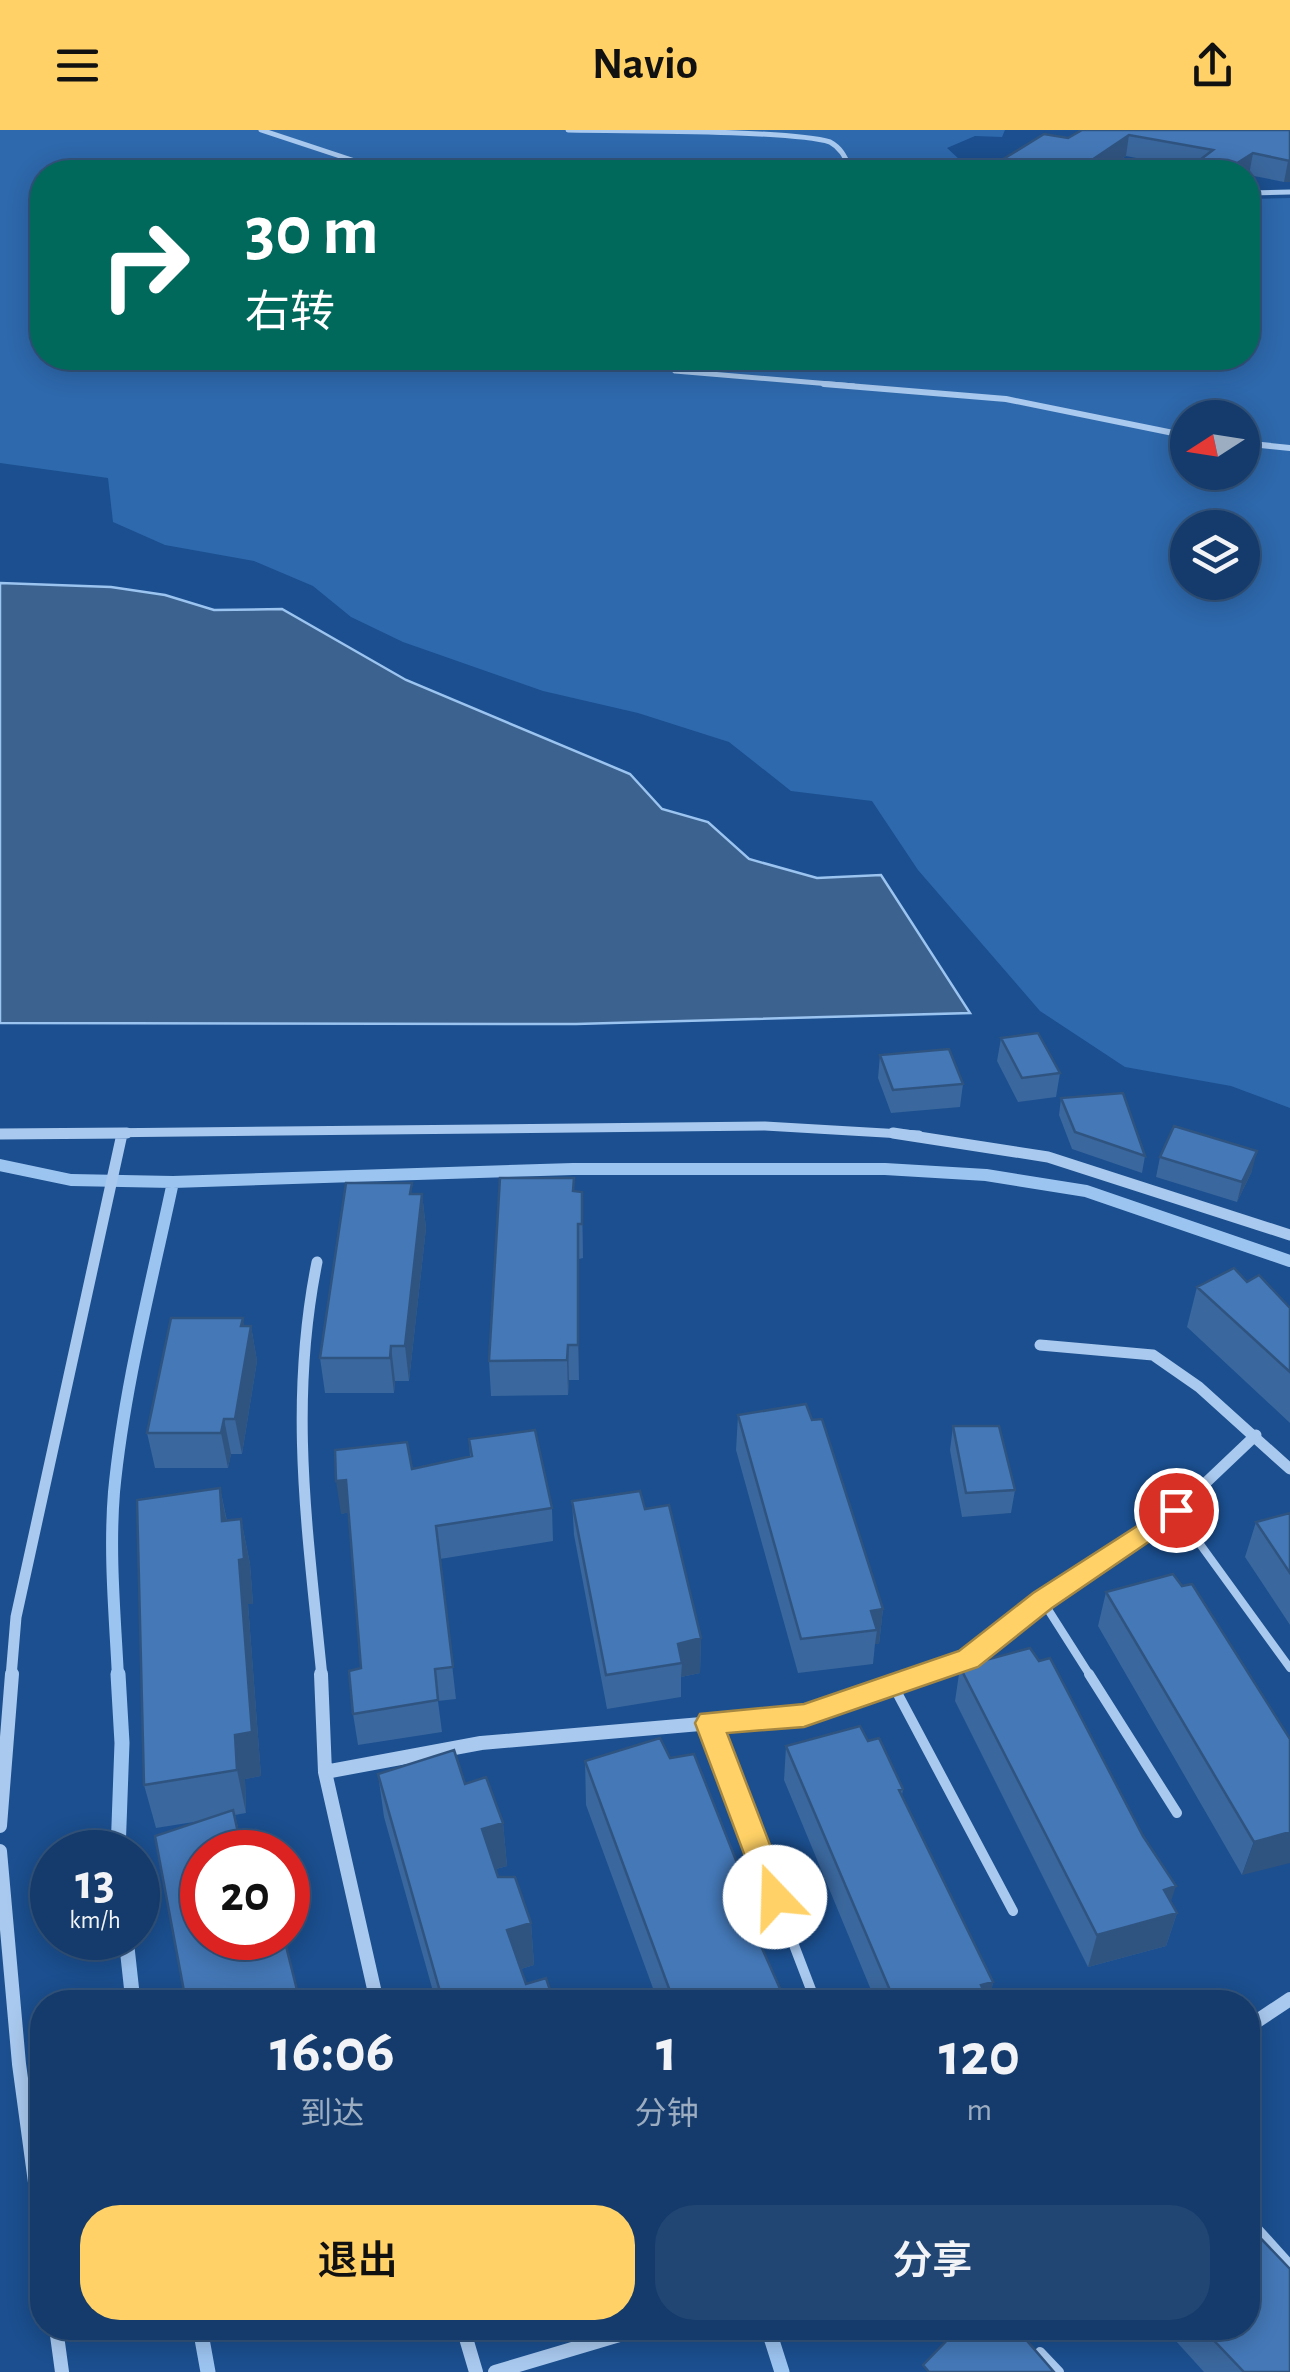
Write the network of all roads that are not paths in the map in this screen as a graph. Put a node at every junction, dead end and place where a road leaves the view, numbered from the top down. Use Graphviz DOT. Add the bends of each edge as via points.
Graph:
graph roads {
  1 [pos="262,130"];
  2 [pos="568,130"];
  3 [pos="352,160"];
  4 [pos="847,160"];
  5 [pos="1290,192"];
  6 [pos="1260,193"];
  7 [pos="674,370"];
  8 [pos="1170,432"];
  9 [pos="1260,445"];
  10 [pos="1290,448"];
  11 [pos="0,1134"];
  12 [pos="122,1134"];
  13 [pos="1290,1236"];
  14 [pos="317,1262"];
  15 [pos="1040,1344"];
  16 [pos="1256,1435"];
  17 [pos="1290,1469"];
  18 [pos="1176,1510"];
  19 [pos="1042,1600"];
  20 [pos="1290,1668"];
  21 [pos="893,1685"];
  22 [pos="710,1723"];
  23 [pos="325,1772"];
  24 [pos="1177,1813"];
  25 [pos="0,1826"];
  26 [pos="0,1851"];
  27 [pos="1013,1911"];
  28 [pos="374,1990"];
  29 [pos="811,1990"];
  30 [pos="1290,1999"];
  31 [pos="1260,2020"];
  32 [pos="30,2145"];
  33 [pos="1260,2232"];
  34 [pos="1290,2265"];
  35 [pos="58,2340"];
  36 [pos="467,2340"];
  37 [pos="602,2340"];
  38 [pos="1040,2352"];
  39 [pos="62,2372"];
  40 [pos="476,2372"];
  41 [pos="495,2372"];
  42 [pos="1058,2372"];
  1 -- 3 [label="street"];
  2 -- 4 [label="street" via="779,133 828,141"];
  5 -- 6 [label="street"];
  7 -- 8 [label="street" via="1006,399"];
  9 -- 10 [label="street"];
  11 -- 12 [label="street"];
  12 -- 13 [label="street" via="868,1129 1058,1160"];
  12 -- 25 [label="street" via="16,1617"];
  14 -- 23 [label="street" via="303,1332 299,1440"];
  15 -- 16 [label="street" via="1153,1355"];
  16 -- 17 [label="street"];
  16 -- 18 [label="street"];
  18 -- 19 [label="street"];
  18 -- 20 [label="lane"];
  19 -- 21 [label="street" via="969,1660"];
  19 -- 24 [label="lane"];
  21 -- 22 [label="street" via="804,1715"];
  21 -- 27 [label="lane"];
  22 -- 23 [label="street" via="482,1743"];
  22 -- 29 [label="lane"];
  23 -- 28 [label="street"];
  26 -- 32 [label="street"];
  30 -- 31 [label="street"];
  33 -- 34 [label="lane"];
  35 -- 39 [label="street"];
  36 -- 40 [label="street"];
  37 -- 41 [label="street"];
  38 -- 42 [label="lane"];
}
